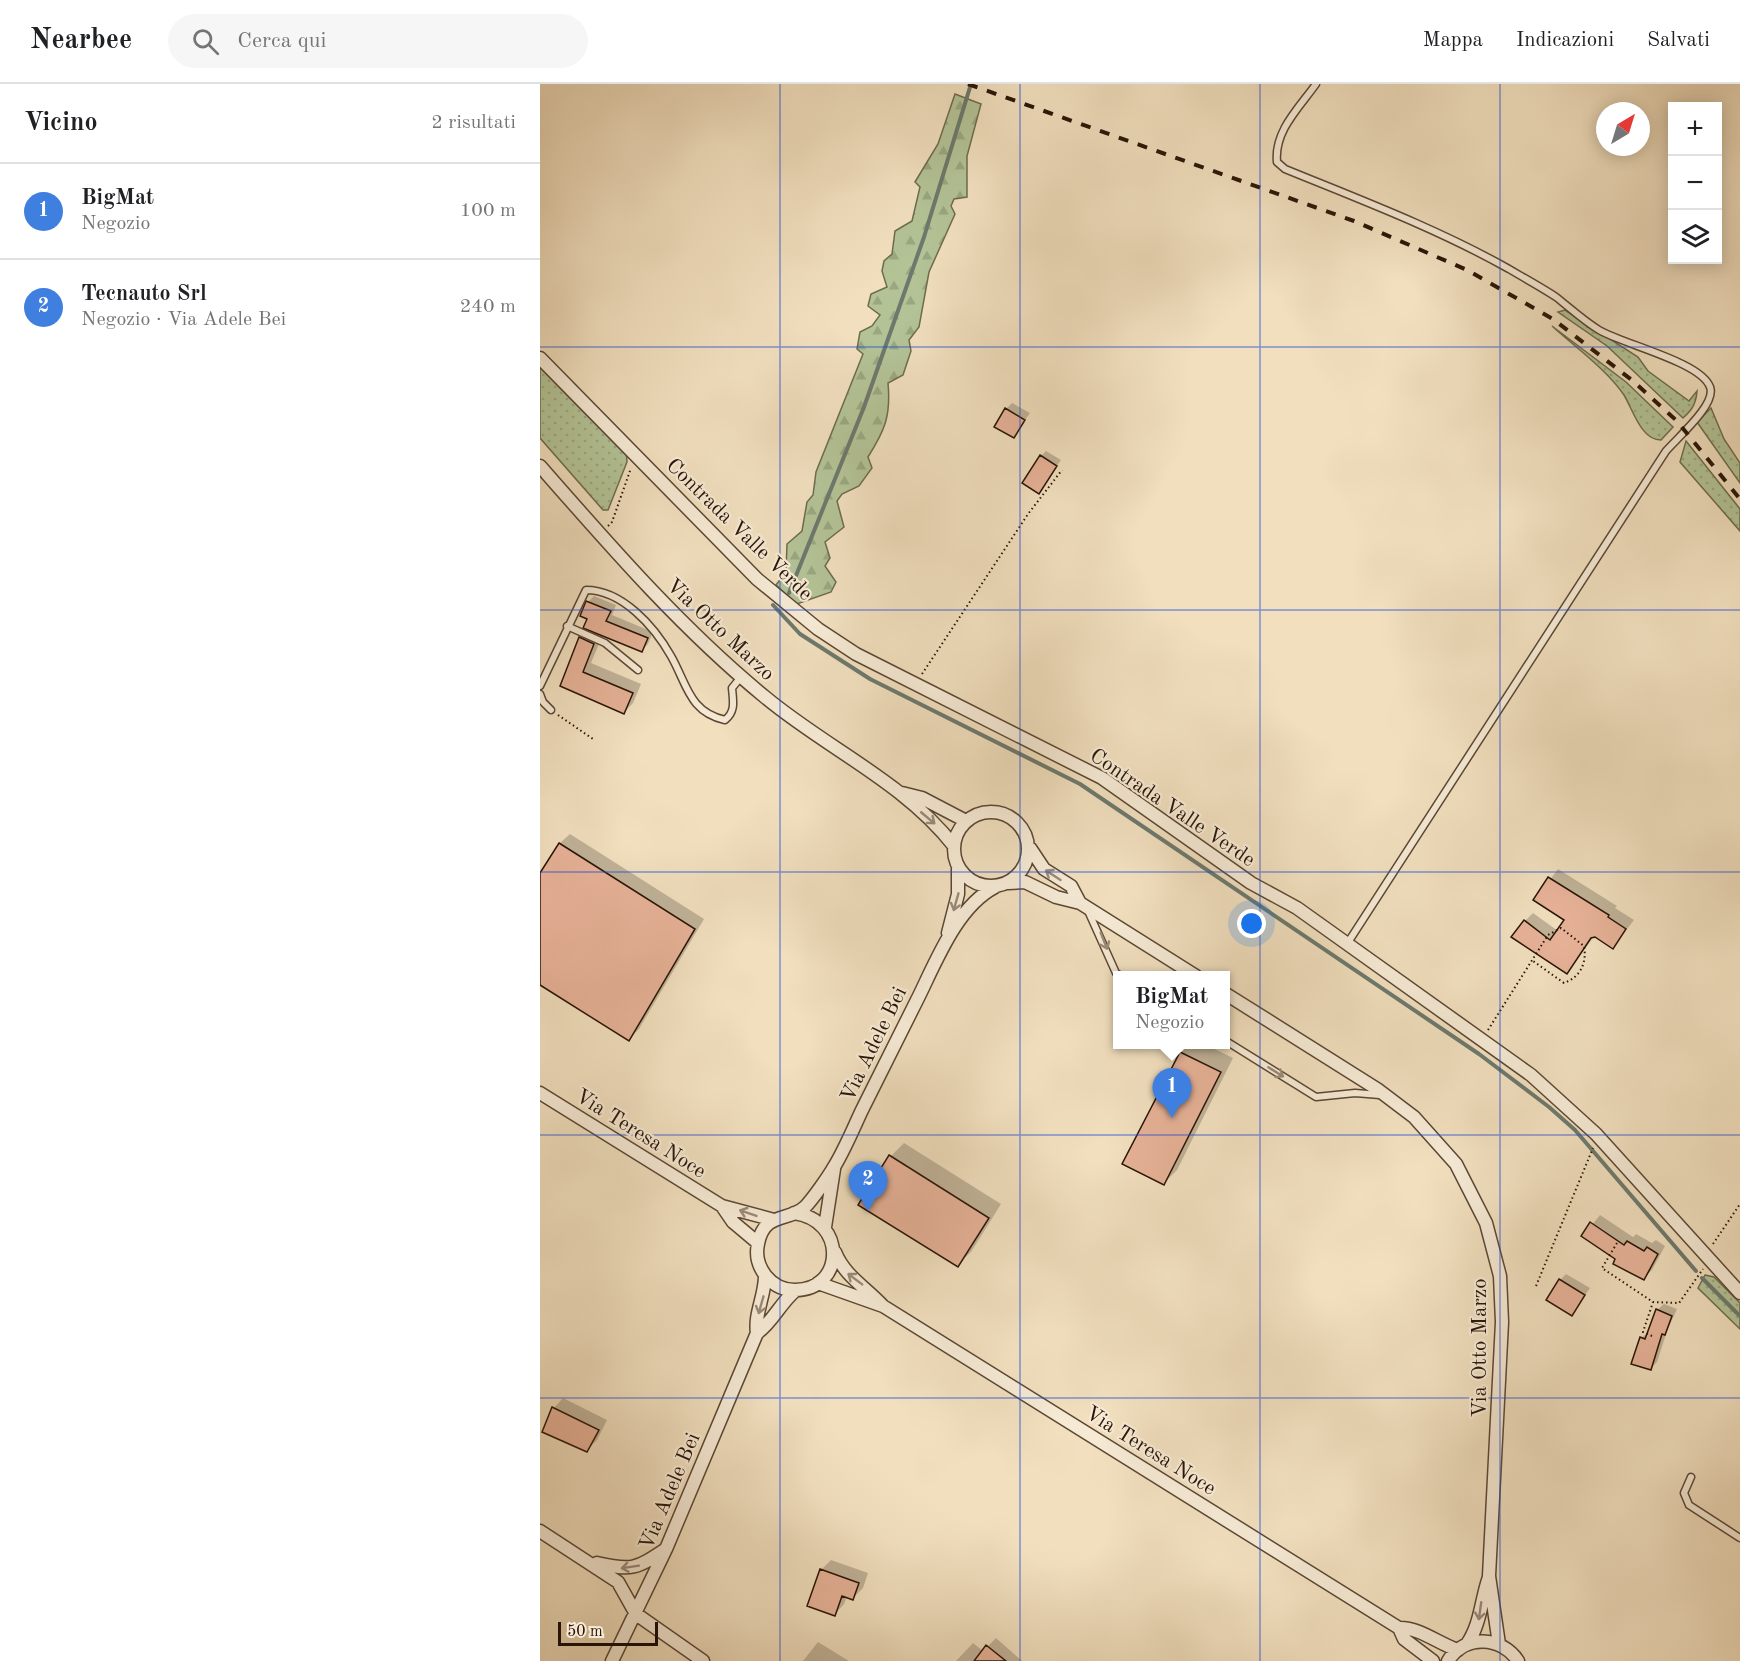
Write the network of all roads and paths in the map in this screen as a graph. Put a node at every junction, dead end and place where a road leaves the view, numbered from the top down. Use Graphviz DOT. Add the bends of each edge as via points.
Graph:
graph roads {
  1 [pos="1316,84"];
  2 [pos="540,358"];
  3 [pos="636,454"];
  4 [pos="540,466"];
  5 [pos="1062,470"];
  6 [pos="600,534"];
  7 [pos="567,626"];
  8 [pos="638,670"];
  9 [pos="741,676"];
  10 [pos="915,683"];
  11 [pos="540,686"];
  12 [pos="540,694"];
  13 [pos="551,710"];
  14 [pos="593,740"];
  15 [pos="900,792"];
  16 [pos="966,821"];
  17 [pos="1029,845"];
  18 [pos="954,846"];
  19 [pos="958,867"];
  20 [pos="1001,885"];
  21 [pos="1083,905"];
  22 [pos="948,937"];
  23 [pos="1347,944"];
  24 [pos="1533,961"];
  25 [pos="1115,971"];
  26 [pos="1190,971"];
  27 [pos="1230,997"];
  28 [pos="1481,1040"];
  29 [pos="1230,1043"];
  30 [pos="540,1093"];
  31 [pos="1387,1096"];
  32 [pos="1595,1144"];
  33 [pos="834,1167"];
  34 [pos="1740,1204"];
  35 [pos="722,1206"];
  36 [pos="794,1213"];
  37 [pos="774,1220"];
  38 [pos="825,1227"];
  39 [pos="758,1243"];
  40 [pos="1617,1243"];
  41 [pos="834,1249"];
  42 [pos="1703,1253"];
  43 [pos="1699,1273"];
  44 [pos="765,1276"];
  45 [pos="818,1283"];
  46 [pos="1536,1286"];
  47 [pos="796,1290"];
  48 [pos="1740,1293"];
  49 [pos="1653,1302"];
  50 [pos="883,1306"];
  51 [pos="758,1333"];
  52 [pos="1652,1336"];
  53 [pos="1691,1477"];
  54 [pos="541,1534"];
  55 [pos="1740,1538"];
  56 [pos="666,1549"];
  57 [pos="590,1561"];
  58 [pos="1489,1576"];
  59 [pos="636,1614"];
  60 [pos="1400,1628"];
  61 [pos="1499,1644"];
  62 [pos="1463,1647"];
  63 [pos="612,1661"];
  64 [pos="704,1661"];
  65 [pos="1433,1661"];
  66 [pos="1448,1661"];
  67 [pos="1518,1661"];
  1 -- 23 [label="lane" via="1283,129 1276,147 1277,162 1285,169 1442,234 1554,296 1599,330 1684,363 1702,375 1712,394 1706,408 1666,451"];
  2 -- 3 [label="street, Contrada Valle Verde"];
  3 -- 6 [label="path" via="612,522"];
  3 -- 10 [label="street, Contrada Valle Verde" via="790,608 856,654"];
  4 -- 6 [label="street, Via Otto Marzo"];
  5 -- 10 [label="path" via="1028,513"];
  6 -- 9 [label="street, Via Otto Marzo" via="663,603"];
  7 -- 8 [label="lane" via="605,643"];
  7 -- 9 [label="lane" via="586,590 598,590 620,600 664,645 694,704 714,718 725,720 731,716 732,688"];
  7 -- 11 [label="lane"];
  9 -- 15 [label="street, Via Otto Marzo" via="790,717"];
  10 -- 23 [label="street, Contrada Valle Verde" via="1102,778 1251,883 1297,908"];
  12 -- 13 [label="lane"];
  13 -- 14 [label="path"];
  15 -- 16 [label="street, Via Otto Marzo" via="922,798"];
  15 -- 18 [label="street, Via Otto Marzo, one-way"];
  16 -- 17 [label="street" via="978,814 999,813 1019,824"];
  16 -- 18 [label="street"];
  17 -- 20 [label="street" via="1024,867"];
  21 -- 17 [label="street, one-way" via="1071,886 1036,862"];
  18 -- 19 [label="street"];
  19 -- 20 [label="street" via="973,882"];
  19 -- 22 [label="street, one-way" via="958,894"];
  20 -- 21 [label="street" via="1025,882"];
  20 -- 22 [label="street" via="981,894"];
  21 -- 25 [label="lane, one-way" via="1101,933"];
  21 -- 26 [label="street"];
  22 -- 33 [label="street, Via Adele Bei"];
  23 -- 28 [label="street, Contrada Valle Verde"];
  24 -- 24 [label="path" via="1548,935 1561,928 1584,946 1582,969 1564,983"];
  24 -- 28 [label="path"];
  27 -- 31 [label="street, Via Otto Marzo"];
  28 -- 42 [label="street, Contrada Valle Verde" via="1531,1075 1579,1118"];
  29 -- 31 [label="lane, one-way" via="1316,1097 1355,1093"];
  30 -- 35 [label="street, Via Teresa Noce"];
  31 -- 58 [label="street, Via Otto Marzo" via="1414,1118 1456,1164 1486,1223 1498,1268 1503,1343"];
  32 -- 46 [label="path"];
  33 -- 36 [label="street, Via Adele Bei" via="805,1207"];
  33 -- 38 [label="street, Via Adele Bei"];
  34 -- 42 [label="path"];
  37 -- 35 [label="street, Via Teresa Noce, one-way"];
  35 -- 39 [label="street, Via Teresa Noce" via="733,1222"];
  36 -- 37 [label="street"];
  36 -- 38 [label="street" via="806,1214"];
  37 -- 39 [label="street" via="766,1226"];
  38 -- 41 [label="street"];
  39 -- 44 [label="street" via="759,1266"];
  40 -- 49 [label="path" via="1602,1268"];
  41 -- 45 [label="street" via="830,1268"];
  50 -- 41 [label="street, Via Teresa Noce, one-way" via="844,1271"];
  42 -- 48 [label="street, Contrada Valle Verde"];
  43 -- 49 [label="path" via="1679,1303"];
  44 -- 47 [label="street" via="779,1286"];
  44 -- 51 [label="street, Via Adele Bei, one-way" via="762,1306 755,1321"];
  45 -- 47 [label="street"];
  45 -- 50 [label="street, Via Teresa Noce"];
  47 -- 51 [label="street, Via Adele Bei"];
  49 -- 52 [label="path" via="1643,1332"];
  50 -- 60 [label="street, Via Teresa Noce"];
  51 -- 56 [label="street, Via Adele Bei"];
  53 -- 55 [label="lane" via="1684,1493 1689,1505"];
  54 -- 57 [label="street"];
  56 -- 57 [label="street, one-way" via="626,1570"];
  56 -- 59 [label="street, Via Adele Bei"];
  57 -- 59 [label="street" via="618,1582"];
  58 -- 61 [label="street, Via Otto Marzo"];
  58 -- 62 [label="street, Via Otto Marzo, one-way" via="1477,1625"];
  59 -- 63 [label="street, Via Adele Bei"];
  59 -- 64 [label="street"];
  60 -- 62 [label="street, Via Teresa Noce"];
  60 -- 65 [label="street, Via Teresa Noce" via="1404,1639"];
  61 -- 62 [label="street" via="1486,1641"];
  61 -- 67 [label="street"];
  62 -- 66 [label="street"];
}
